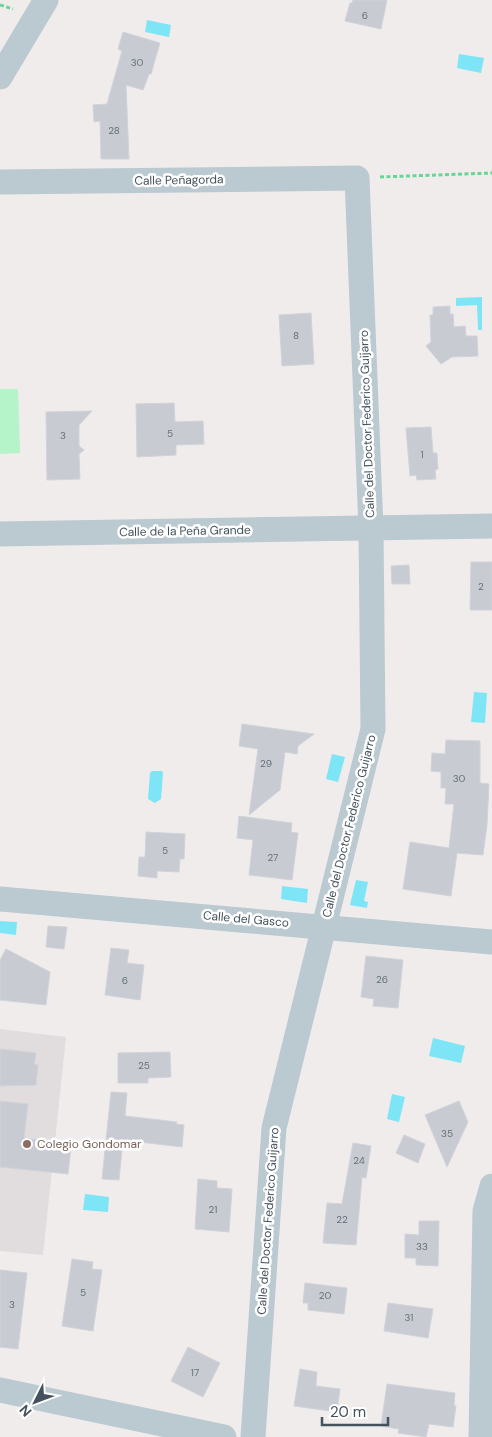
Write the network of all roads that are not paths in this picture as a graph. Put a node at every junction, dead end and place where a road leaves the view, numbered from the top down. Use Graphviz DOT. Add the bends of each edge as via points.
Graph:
graph roads {
  1 [pos="46,0"];
  2 [pos="0,78"];
  3 [pos="357,178"];
  4 [pos="0,182"];
  5 [pos="492,526"];
  6 [pos="371,528"];
  7 [pos="0,534"];
  8 [pos="0,899"];
  9 [pos="323,926"];
  10 [pos="492,942"];
  11 [pos="492,1186"];
  12 [pos="0,1390"];
  13 [pos="224,1437"];
  14 [pos="253,1437"];
  15 [pos="481,1437"];
  1 -- 2 [label="street"];
  3 -- 4 [label="street, Calle Peñagorda"];
  3 -- 6 [label="street, Calle del Doctor Federico Guijarro"];
  5 -- 6 [label="street, Calle de la Peña Grande"];
  6 -- 7 [label="street, Calle de la Peña Grande"];
  6 -- 9 [label="street, Calle del Doctor Federico Guijarro" via="373,729"];
  8 -- 9 [label="street, Calle del Gasco"];
  9 -- 10 [label="street, Calle del Gasco"];
  9 -- 14 [label="street, Calle del Doctor Federico Guijarro" via="274,1128"];
  11 -- 15 [label="street" via="485,1211"];
  12 -- 13 [label="street"];
}
